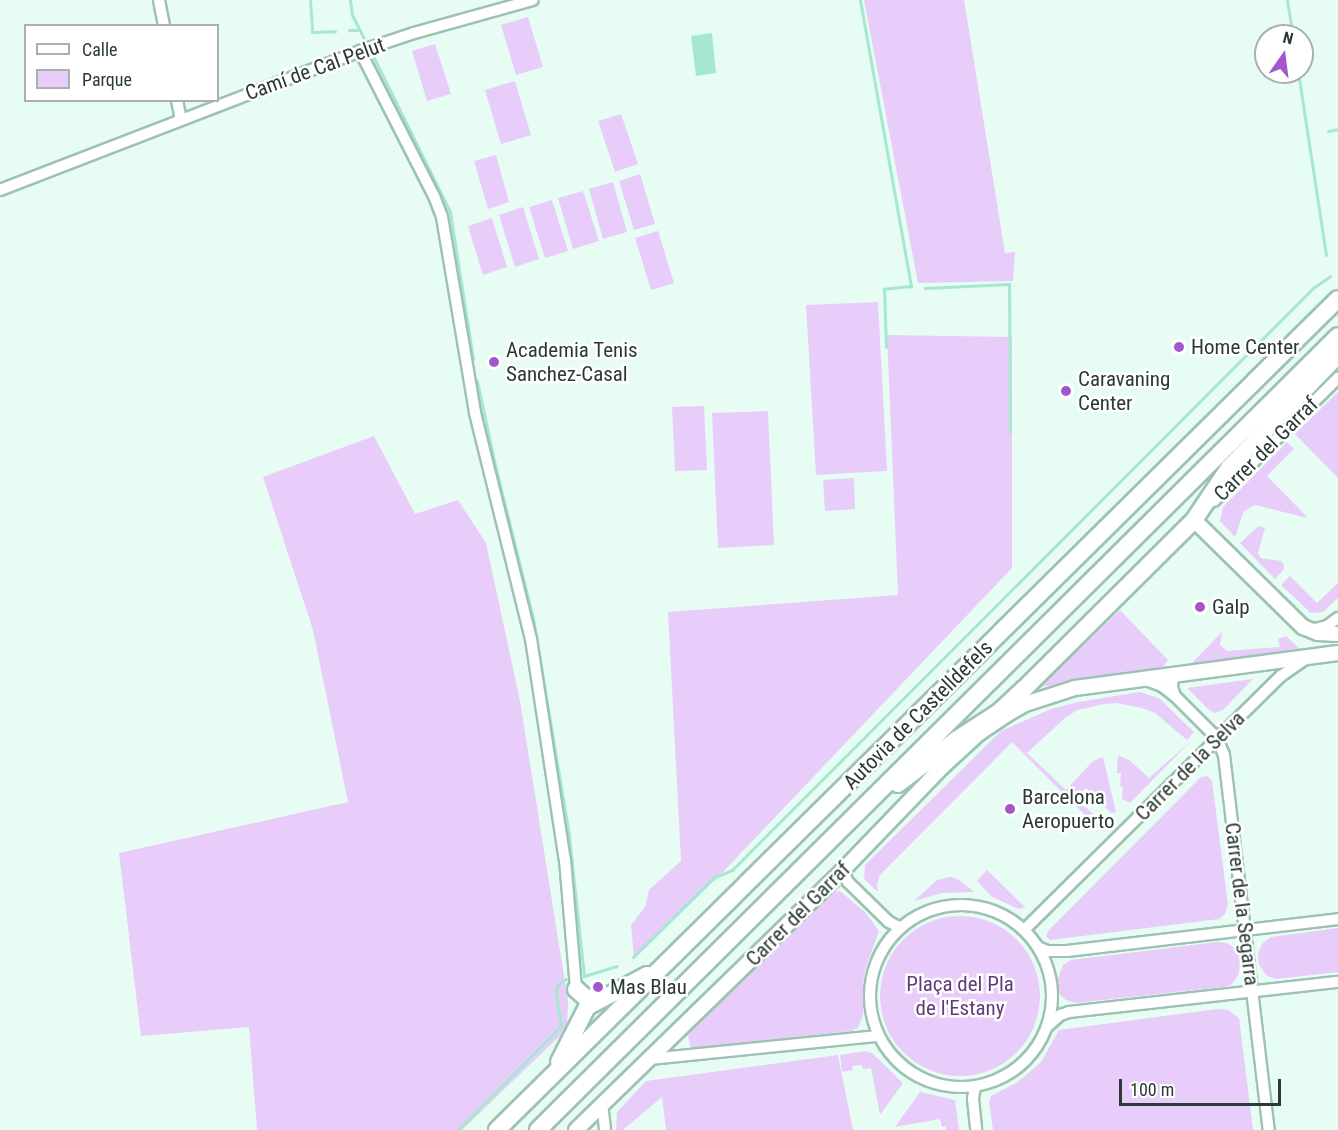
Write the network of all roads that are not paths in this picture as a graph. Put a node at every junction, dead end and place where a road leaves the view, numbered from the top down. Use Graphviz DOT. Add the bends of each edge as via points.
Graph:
graph roads {
  1 [pos="159,0"];
  2 [pos="533,0"];
  3 [pos="164,24"];
  4 [pos="360,51"];
  5 [pos="177,102"];
  6 [pos="181,120"];
  7 [pos="0,190"];
  8 [pos="1338,290"];
  9 [pos="1332,305"];
  10 [pos="1338,336"];
  11 [pos="1338,355"];
  12 [pos="1338,378"];
  13 [pos="1194,520"];
  14 [pos="1338,618"];
  15 [pos="1313,632"];
  16 [pos="1338,634"];
  17 [pos="1338,653"];
  18 [pos="1308,657"];
  19 [pos="1173,673"];
  20 [pos="1140,678"];
  21 [pos="1175,696"];
  22 [pos="1025,704"];
  23 [pos="999,712"];
  24 [pos="1217,738"];
  25 [pos="840,828"];
  26 [pos="842,871"];
  27 [pos="1338,919"];
  28 [pos="899,927"];
  29 [pos="1024,930"];
  30 [pos="1245,930"];
  31 [pos="1038,947"];
  32 [pos="673,958"];
  33 [pos="1338,982"];
  34 [pos="576,990"];
  35 [pos="1253,991"];
  36 [pos="612,994"];
  37 [pos="576,1026"];
  38 [pos="1047,1027"];
  39 [pos="878,1036"];
  40 [pos="650,1059"];
  41 [pos="554,1071"];
  42 [pos="975,1086"];
  43 [pos="602,1104"];
  44 [pos="497,1130"];
  45 [pos="538,1130"];
  46 [pos="576,1130"];
  47 [pos="605,1130"];
  48 [pos="976,1130"];
  49 [pos="1269,1130"];
  1 -- 3 [label="street"];
  2 -- 4 [label="street, Camí de Cal Pelut"];
  4 -- 6 [label="street, Camí de Cal Pelut"];
  4 -- 34 [label="street" via="435,196 442,217 475,412 531,639 565,860"];
  5 -- 6 [label="street"];
  6 -- 7 [label="street, Camí de Cal Pelut"];
  8 -- 9 [label="highway, Autovia de Castelldefels"];
  9 -- 32 [label="highway, Autovia de Castelldefels"];
  10 -- 25 [label="highway, Autovia de Castelldefels"];
  11 -- 13 [label="highway" via="1229,468"];
  12 -- 13 [label="street, Carrer del Garraf"];
  13 -- 15 [label="main road" via="1266,593"];
  13 -- 23 [label="highway"];
  14 -- 15 [label="street"];
  15 -- 16 [label="main road"];
  17 -- 18 [label="main road, Carrer del Garraf"];
  18 -- 19 [label="main road, Carrer del Garraf"];
  18 -- 24 [label="street, Carrer de la Selva" via="1281,676"];
  19 -- 20 [label="main road, Carrer del Garraf"];
  19 -- 21 [label="street"];
  20 -- 21 [label="street, Carrer de la Segarra"];
  20 -- 22 [label="main road, Carrer del Garraf" via="1075,688"];
  21 -- 24 [label="street, Carrer de la Segarra"];
  22 -- 23 [label="highway"];
  22 -- 26 [label="main road, Carrer del Garraf" via="965,745"];
  23 -- 25 [label="highway"];
  24 -- 29 [label="street, Carrer de la Selva"];
  24 -- 30 [label="street, Carrer de la Segarra" via="1224,755"];
  25 -- 45 [label="highway, Autovia de Castelldefels"];
  26 -- 28 [label="street" via="848,882"];
  26 -- 40 [label="main road, Carrer del Garraf"];
  27 -- 30 [label="street"];
  28 -- 29 [label="street" via="923,912 969,905 1006,917"];
  28 -- 39 [label="street" via="878,956 869,985"];
  29 -- 31 [label="street"];
  30 -- 31 [label="street" via="1067,951"];
  30 -- 35 [label="street, Carrer de la Segarra"];
  31 -- 38 [label="street" via="1051,980"];
  32 -- 36 [label="highway"];
  32 -- 41 [label="highway, Autovia de Castelldefels"];
  33 -- 35 [label="street"];
  34 -- 36 [label="highway" via="586,998"];
  34 -- 37 [label="highway"];
  35 -- 38 [label="street" via="1069,1012"];
  35 -- 49 [label="street, Carrer de la Segarra"];
  36 -- 37 [label="highway" via="591,1004"];
  37 -- 41 [label="highway"];
  38 -- 42 [label="street" via="1027,1060 1005,1076"];
  39 -- 40 [label="street"];
  39 -- 42 [label="street" via="897,1062 921,1079 947,1087"];
  40 -- 43 [label="main road, Carrer del Garraf"];
  41 -- 44 [label="highway, Autovia de Castelldefels"];
  42 -- 48 [label="street"];
  43 -- 46 [label="main road, Carrer del Garraf"];
  43 -- 47 [label="street"];
}
